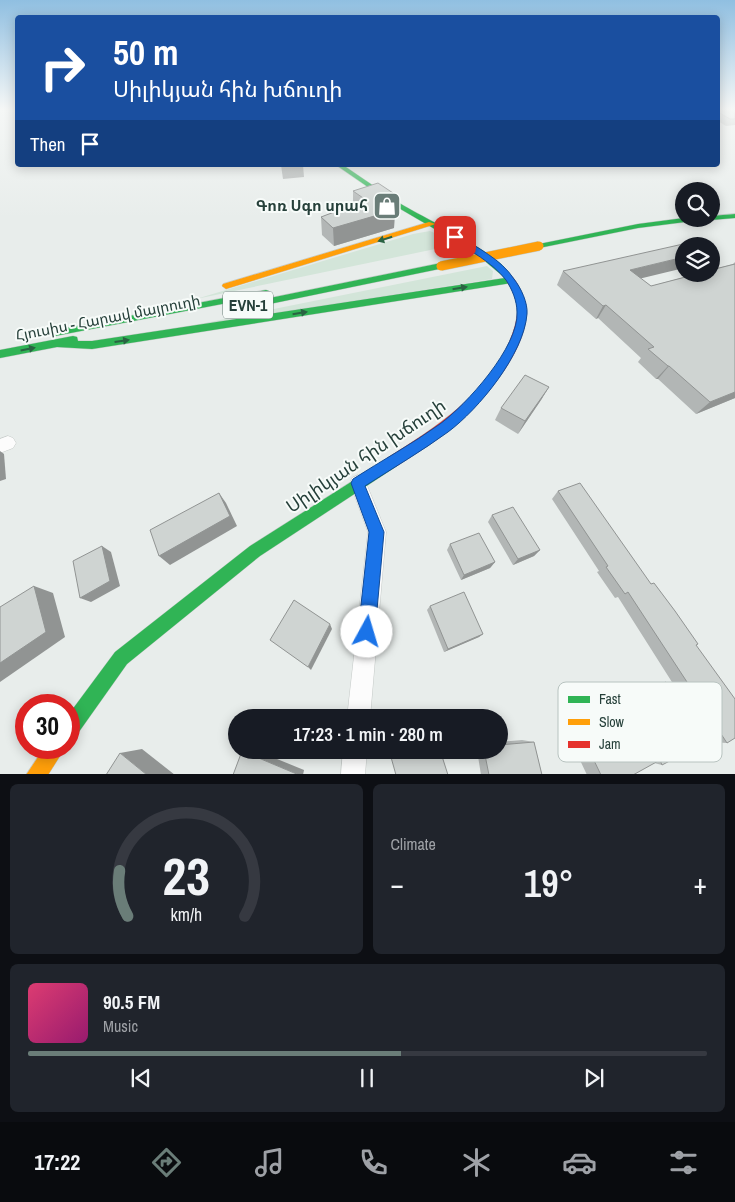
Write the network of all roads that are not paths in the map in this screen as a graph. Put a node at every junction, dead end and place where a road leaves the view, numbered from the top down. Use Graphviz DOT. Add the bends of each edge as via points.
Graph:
graph roads {
  1 [pos="342,167"];
  2 [pos="735,211"];
  3 [pos="720,212"];
  4 [pos="675,215"];
  5 [pos="735,216"];
  6 [pos="720,217"];
  7 [pos="675,221"];
  8 [pos="432,224"];
  9 [pos="552,240"];
  10 [pos="438,263"];
  11 [pos="510,280"];
  12 [pos="219,288"];
  13 [pos="200,294"];
  14 [pos="111,322"];
  15 [pos="56,343"];
  16 [pos="0,344"];
  17 [pos="0,354"];
  18 [pos="358,483"];
  19 [pos="359,709"];
  20 [pos="80,714"];
  21 [pos="48,759"];
  22 [pos="354,759"];
  23 [pos="36,774"];
  24 [pos="353,774"];
  1 -- 8 [label="main road, Սիլիկյան հին խճուղի" via="378,194"];
  2 -- 3 [label="main road"];
  4 -- 9 [label="main road, Հյուսիս - Հարավ մայրուղի / EVN-1" via="630,221"];
  5 -- 6 [label="main road"];
  7 -- 9 [label="main road, Հյուսիս - Հարավ մայրուղի / EVN-1"];
  8 -- 11 [label="main road, Սիլիկյան հին խճուղի" via="497,265"];
  8 -- 12 [label="main road, one-way"];
  9 -- 10 [label="main road, Հյուսիս - Հարավ մայրուղի / EVN-1, bridge"];
  10 -- 14 [label="main road, Հյուսիս - Հարավ մայրուղի / EVN-1"];
  10 -- 15 [label="main road, Հյուսիս - Հարավ մայրուղի / EVN-1"];
  15 -- 11 [label="main road, one-way" via="92,345"];
  11 -- 18 [label="main road, Սիլիկյան հին խճուղի" via="522,313 519,330 502,366 466,409 444,428"];
  13 -- 14 [label="main road"];
  14 -- 16 [label="main road, Հյուսիս - Հարավ մայրուղի / EVN-1"];
  17 -- 15 [label="main road, Հյուսիս - Հարավ մայրուղի / EVN-1, one-way"];
  18 -- 19 [label="street" via="377,532"];
  18 -- 20 [label="main road, Սիլիկյան հին խճուղի" via="255,551 121,658"];
  21 -- 23 [label="main road"];
  22 -- 24 [label="street"];
}
